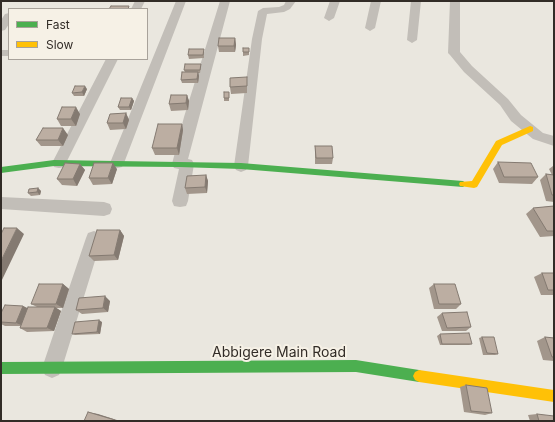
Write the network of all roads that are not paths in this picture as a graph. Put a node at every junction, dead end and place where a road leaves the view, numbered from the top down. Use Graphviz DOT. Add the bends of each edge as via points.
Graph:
graph roads {
  1 [pos="181,1"];
  2 [pos="225,1"];
  3 [pos="291,1"];
  4 [pos="334,1"];
  5 [pos="376,1"];
  6 [pos="416,1"];
  7 [pos="455,1"];
  8 [pos="329,18"];
  9 [pos="370,28"];
  10 [pos="412,40"];
  11 [pos="112,60"];
  12 [pos="530,129"];
  13 [pos="554,141"];
  14 [pos="60,163"];
  15 [pos="117,163"];
  16 [pos="183,164"];
  17 [pos="241,166"];
  18 [pos="1,170"];
  19 [pos="180,202"];
  20 [pos="1,203"];
  21 [pos="104,209"];
  22 [pos="94,238"];
  23 [pos="1,368"];
  24 [pos="52,368"];
  25 [pos="554,396"];
  1 -- 15 [label="street"];
  2 -- 16 [label="street" via="191,117"];
  3 -- 17 [label="street" via="287,8 262,11"];
  4 -- 8 [label="street"];
  5 -- 9 [label="street"];
  6 -- 10 [label="street"];
  7 -- 12 [label="street" via="454,53 504,102 516,118"];
  11 -- 14 [label="street"];
  12 -- 13 [label="street" via="538,136"];
  12 -- 17 [label="street" via="499,143 474,185"];
  14 -- 15 [label="street"];
  14 -- 18 [label="street"];
  15 -- 16 [label="street"];
  16 -- 17 [label="street"];
  16 -- 19 [label="street"];
  20 -- 21 [label="street"];
  22 -- 24 [label="street"];
  23 -- 24 [label="street, Abbigere Main Road"];
  24 -- 25 [label="street, Abbigere Main Road" via="356,366"];
}
